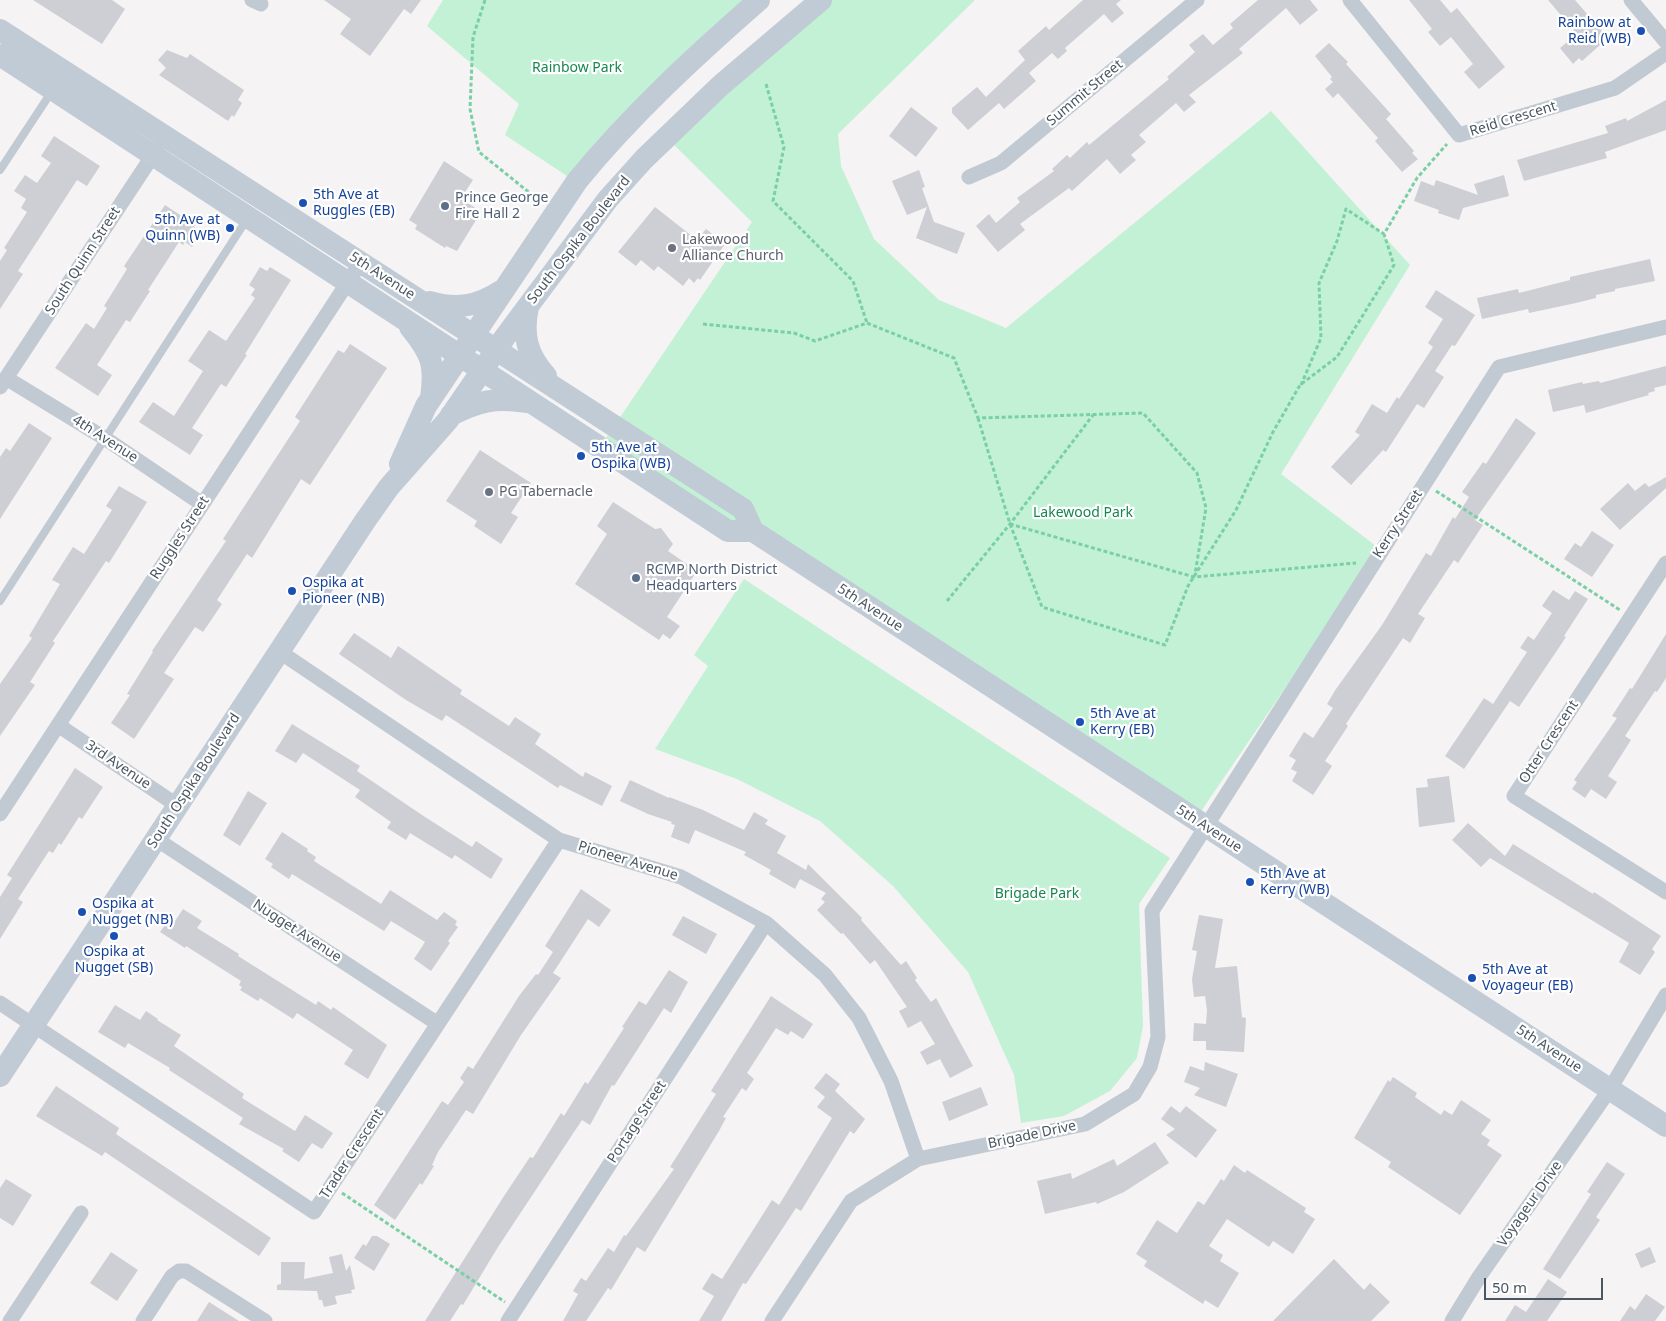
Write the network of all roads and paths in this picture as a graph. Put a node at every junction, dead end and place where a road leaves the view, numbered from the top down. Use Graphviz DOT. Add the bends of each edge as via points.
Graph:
graph roads {
  1 [pos="485,0"];
  2 [pos="759,0"];
  3 [pos="821,0"];
  4 [pos="1196,0"];
  5 [pos="1350,0"];
  6 [pos="1631,0"];
  7 [pos="0,30"];
  8 [pos="1666,42"];
  9 [pos="1666,53"];
  10 [pos="0,55"];
  11 [pos="766,84"];
  12 [pos="53,89"];
  13 [pos="166,135"];
  14 [pos="1460,135"];
  15 [pos="153,155"];
  16 [pos="0,170"];
  17 [pos="968,178"];
  18 [pos="555,214"];
  19 [pos="248,217"];
  20 [pos="1384,234"];
  21 [pos="361,262"];
  22 [pos="347,282"];
  23 [pos="504,289"];
  24 [pos="416,297"];
  25 [pos="529,304"];
  26 [pos="403,318"];
  27 [pos="703,324"];
  28 [pos="867,324"];
  29 [pos="1666,327"];
  30 [pos="474,335"];
  31 [pos="496,349"];
  32 [pos="460,356"];
  33 [pos="482,370"];
  34 [pos="2,380"];
  35 [pos="1300,385"];
  36 [pos="556,388"];
  37 [pos="430,402"];
  38 [pos="532,403"];
  39 [pos="1093,414"];
  40 [pos="451,415"];
  41 [pos="978,418"];
  42 [pos="106,439"];
  43 [pos="1424,484"];
  44 [pos="389,487"];
  45 [pos="202,504"];
  46 [pos="1010,524"];
  47 [pos="753,531"];
  48 [pos="1666,562"];
  49 [pos="1356,563"];
  50 [pos="1194,577"];
  51 [pos="946,600"];
  52 [pos="0,601"];
  53 [pos="1631,617"];
  54 [pos="280,652"];
  55 [pos="58,725"];
  56 [pos="178,806"];
  57 [pos="0,814"];
  58 [pos="1205,826"];
  59 [pos="156,839"];
  60 [pos="559,840"];
  61 [pos="1666,892"];
  62 [pos="766,923"];
  63 [pos="1666,995"];
  64 [pos="0,1003"];
  65 [pos="438,1024"];
  66 [pos="34,1025"];
  67 [pos="0,1076"];
  68 [pos="1610,1089"];
  69 [pos="1666,1126"];
  70 [pos="918,1159"];
  71 [pos="331,1186"];
  72 [pos="81,1213"];
  73 [pos="512,1315"];
  74 [pos="10,1321"];
  75 [pos="143,1321"];
  76 [pos="265,1321"];
  77 [pos="772,1321"];
  78 [pos="1452,1321"];
  1 -- 18 [label="path" via="473,36 470,109 479,152"];
  2 -- 18 [label="main road, South Ospika Boulevard" via="678,71 630,120 577,181"];
  3 -- 25 [label="main road, South Ospika Boulevard" via="720,86 644,159 598,212"];
  4 -- 17 [label="street, Summit Street" via="1001,163"];
  5 -- 14 [label="street, Reid Crescent"];
  6 -- 8 [label="street"];
  7 -- 13 [label="main road, 5th Avenue"];
  9 -- 14 [label="street, Reid Crescent" via="1616,88"];
  10 -- 12 [label="main road, 5th Avenue"];
  11 -- 28 [label="path" via="784,147 772,201 853,281"];
  12 -- 15 [label="main road, 5th Avenue"];
  12 -- 16 [label="lane"];
  13 -- 15 [label="street, South Quinn Street"];
  13 -- 21 [label="main road, 5th Avenue"];
  14 -- 20 [label="path" via="1448,143 1417,178"];
  15 -- 19 [label="main road, 5th Avenue"];
  15 -- 34 [label="street, South Quinn Street"];
  18 -- 23 [label="main road, South Ospika Boulevard"];
  19 -- 22 [label="main road, 5th Avenue"];
  19 -- 42 [label="lane"];
  20 -- 35 [label="path" via="1394,264 1337,357"];
  20 -- 35 [label="path" via="1346,209 1337,241 1318,283 1321,338"];
  21 -- 22 [label="street, Ruggles Street"];
  21 -- 24 [label="main road, 5th Avenue"];
  22 -- 26 [label="main road, 5th Avenue"];
  22 -- 45 [label="street, Ruggles Street"];
  23 -- 24 [label="main road" via="484,301 464,307"];
  23 -- 30 [label="main road, South Ospika Boulevard"];
  24 -- 30 [label="main road, 5th Avenue"];
  25 -- 31 [label="main road, South Ospika Boulevard"];
  25 -- 36 [label="main road" via="524,328 529,352"];
  26 -- 32 [label="main road, 5th Avenue"];
  26 -- 37 [label="main road" via="420,339 432,362 434,374"];
  27 -- 28 [label="path" via="794,333 815,341"];
  28 -- 41 [label="path" via="954,358"];
  29 -- 43 [label="street, Kerry Street" via="1499,366"];
  30 -- 31 [label="main road, 5th Avenue"];
  30 -- 32 [label="main road, South Ospika Boulevard"];
  31 -- 33 [label="main road, South Ospika Boulevard"];
  31 -- 36 [label="main road, 5th Avenue"];
  32 -- 33 [label="main road, 5th Avenue"];
  32 -- 37 [label="main road, South Ospika Boulevard"];
  33 -- 38 [label="main road, 5th Avenue"];
  33 -- 40 [label="main road, South Ospika Boulevard"];
  34 -- 42 [label="street, 4th Avenue"];
  35 -- 50 [label="path" via="1273,432 1236,510"];
  36 -- 47 [label="main road, 5th Avenue" via="743,509"];
  37 -- 44 [label="main road, South Ospika Boulevard"];
  38 -- 40 [label="main road" via="501,398"];
  38 -- 47 [label="main road, 5th Avenue" via="728,531"];
  39 -- 41 [label="path"];
  39 -- 46 [label="path"];
  39 -- 50 [label="path" via="1143,413 1197,473 1206,508"];
  40 -- 44 [label="main road, South Ospika Boulevard"];
  41 -- 46 [label="path"];
  42 -- 45 [label="street, 4th Avenue"];
  42 -- 52 [label="lane"];
  43 -- 53 [label="path"];
  43 -- 58 [label="street, Kerry Street"];
  44 -- 54 [label="main road, South Ospika Boulevard"];
  45 -- 55 [label="street, Ruggles Street"];
  46 -- 50 [label="path"];
  46 -- 50 [label="path" via="1042,606 1166,645"];
  46 -- 51 [label="path"];
  47 -- 58 [label="main road, 5th Avenue"];
  48 -- 53 [label="street, Otter Crescent"];
  49 -- 50 [label="path"];
  53 -- 61 [label="street, Otter Crescent" via="1514,796"];
  54 -- 56 [label="main road, South Ospika Boulevard"];
  54 -- 60 [label="street, Pioneer Avenue"];
  55 -- 56 [label="street, 3rd Avenue"];
  55 -- 57 [label="street, Ruggles Street"];
  56 -- 59 [label="main road, South Ospika Boulevard"];
  58 -- 68 [label="main road, 5th Avenue"];
  58 -- 70 [label="street, Brigade Drive" via="1152,911 1158,1037 1150,1067 1134,1094 1086,1124"];
  59 -- 65 [label="street, Nugget Avenue"];
  59 -- 66 [label="main road, South Ospika Boulevard"];
  60 -- 62 [label="street, Pioneer Avenue" via="681,877"];
  60 -- 65 [label="street, Trader Crescent"];
  62 -- 70 [label="street, Pioneer Avenue" via="825,975 859,1018 891,1081"];
  62 -- 73 [label="street, Portage Street"];
  63 -- 68 [label="street, Voyageur Drive"];
  64 -- 66 [label="street"];
  65 -- 71 [label="street, Trader Crescent"];
  66 -- 67 [label="main road, South Ospika Boulevard"];
  66 -- 71 [label="street, Trader Crescent" via="314,1212"];
  68 -- 69 [label="main road, 5th Avenue"];
  68 -- 78 [label="street, Voyageur Drive"];
  70 -- 77 [label="street, Brigade Drive" via="851,1200"];
  71 -- 73 [label="path"];
  72 -- 74 [label="street"];
  75 -- 76 [label="street" via="172,1276 186,1271"];
}
